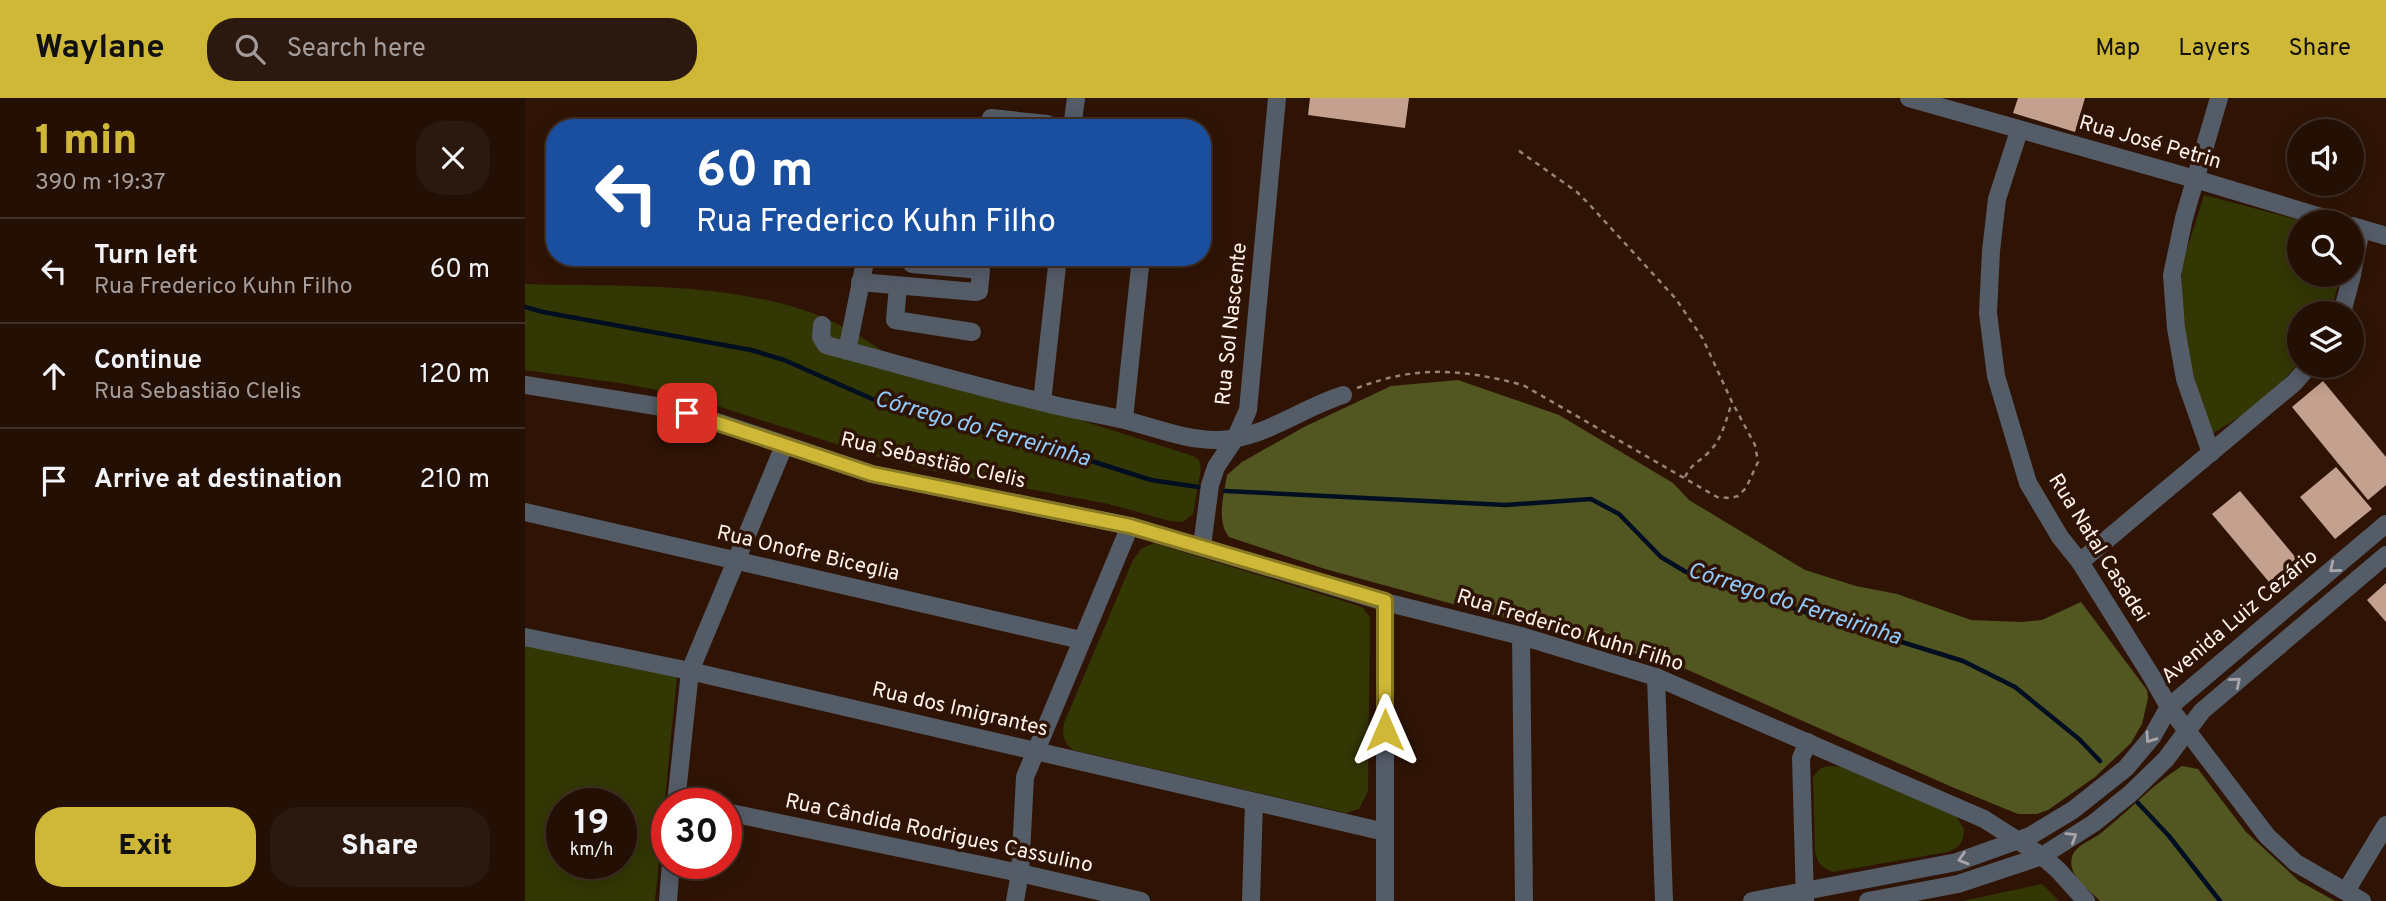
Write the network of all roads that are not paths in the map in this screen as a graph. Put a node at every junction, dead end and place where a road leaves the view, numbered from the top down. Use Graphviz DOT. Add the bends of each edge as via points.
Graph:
graph roads {
  1 [pos="1076,98"];
  2 [pos="1277,98"];
  3 [pos="1909,98"];
  4 [pos="2219,98"];
  5 [pos="1073,119"];
  6 [pos="2019,131"];
  7 [pos="2196,178"];
  8 [pos="2299,210"];
  9 [pos="2364,230"];
  10 [pos="2386,236"];
  11 [pos="864,266"];
  12 [pos="935,266"];
  13 [pos="1057,266"];
  14 [pos="1140,266"];
  15 [pos="860,282"];
  16 [pos="898,286"];
  17 [pos="822,326"];
  18 [pos="972,332"];
  19 [pos="847,351"];
  20 [pos="2298,378"];
  21 [pos="525,385"];
  22 [pos="1343,395"];
  23 [pos="1042,402"];
  24 [pos="1124,419"];
  25 [pos="1236,437"];
  26 [pos="784,446"];
  27 [pos="2211,453"];
  28 [pos="525,512"];
  29 [pos="2386,524"];
  30 [pos="1130,526"];
  31 [pos="1202,546"];
  32 [pos="2386,555"];
  33 [pos="735,561"];
  34 [pos="2080,562"];
  35 [pos="1385,601"];
  36 [pos="1521,636"];
  37 [pos="525,637"];
  38 [pos="1081,640"];
  39 [pos="690,671"];
  40 [pos="1656,677"];
  41 [pos="2169,706"];
  42 [pos="2187,729"];
  43 [pos="1808,742"];
  44 [pos="1035,750"];
  45 [pos="679,788"];
  46 [pos="1254,803"];
  47 [pos="742,815"];
  48 [pos="2386,825"];
  49 [pos="1385,832"];
  50 [pos="2018,840"];
  51 [pos="2042,856"];
  52 [pos="1020,873"];
  53 [pos="670,879"];
  54 [pos="2346,891"];
  55 [pos="1804,896"];
  56 [pos="668,901"];
  57 [pos="1016,901"];
  58 [pos="1141,901"];
  59 [pos="1251,901"];
  60 [pos="1385,901"];
  61 [pos="1524,901"];
  62 [pos="1664,901"];
  63 [pos="1752,901"];
  64 [pos="1868,901"];
  65 [pos="2086,901"];
  66 [pos="2362,901"];
  1 -- 5 [label="street"];
  2 -- 25 [label="street, Rua Sol Nascente" via="1248,410"];
  3 -- 6 [label="street, Rua José Petrin"];
  4 -- 7 [label="street"];
  6 -- 7 [label="street, Rua José Petrin"];
  6 -- 34 [label="street, Rua Natal Casadei" via="1997,199 1991,251 1988,313 1996,376 2028,483"];
  7 -- 8 [label="street, Rua José Petrin"];
  7 -- 27 [label="street" via="2172,275 2185,379"];
  9 -- 10 [label="street"];
  11 -- 15 [label="street"];
  12 -- 16 [label="street" via="981,270 979,291"];
  13 -- 23 [label="street"];
  14 -- 24 [label="street"];
  15 -- 16 [label="street"];
  15 -- 19 [label="street"];
  16 -- 18 [label="street" via="895,320"];
  17 -- 19 [label="street" via="826,345"];
  19 -- 23 [label="street"];
  20 -- 27 [label="street"];
  21 -- 26 [label="street, Rua Sebastião Clelis" via="668,408"];
  22 -- 25 [label="street"];
  23 -- 24 [label="street"];
  24 -- 25 [label="street" via="1181,435 1218,440"];
  25 -- 31 [label="street, Rua Sol Nascente" via="1210,485"];
  26 -- 30 [label="street, Rua Sebastião Clelis" via="872,474"];
  26 -- 33 [label="street"];
  27 -- 34 [label="street"];
  28 -- 33 [label="street, Rua Onofre Biceglia"];
  29 -- 41 [label="street, Avenida Luiz Cezário, one-way"];
  30 -- 31 [label="street, Rua Frederico Kuhn Filho"];
  30 -- 38 [label="street"];
  31 -- 35 [label="street, Rua Frederico Kuhn Filho"];
  42 -- 32 [label="street, one-way" via="2202,711"];
  33 -- 38 [label="street, Rua Onofre Biceglia"];
  33 -- 39 [label="street"];
  34 -- 41 [label="street, Rua Natal Casadei"];
  35 -- 36 [label="street, Rua Frederico Kuhn Filho"];
  35 -- 49 [label="street"];
  36 -- 40 [label="street, Rua Frederico Kuhn Filho"];
  36 -- 61 [label="street"];
  37 -- 39 [label="street, Rua dos Imigrantes"];
  38 -- 44 [label="street"];
  39 -- 44 [label="street, Rua dos Imigrantes"];
  39 -- 45 [label="street"];
  40 -- 43 [label="street, Rua Frederico Kuhn Filho"];
  40 -- 62 [label="street"];
  41 -- 42 [label="street, Rua Natal Casadei"];
  41 -- 50 [label="street, Avenida Luiz Cezário, one-way" via="2152,737 2126,768 2073,810"];
  51 -- 42 [label="street, one-way" via="2131,793 2166,759"];
  42 -- 54 [label="street, Rua Natal Casadei" via="2267,836 2296,863"];
  43 -- 50 [label="street, Rua Frederico Kuhn Filho" via="1985,819"];
  43 -- 55 [label="street" via="1801,758"];
  44 -- 46 [label="street, Rua dos Imigrantes"];
  44 -- 52 [label="street" via="1025,777"];
  46 -- 49 [label="street, Rua dos Imigrantes"];
  46 -- 59 [label="street"];
  47 -- 52 [label="street, Rua Cândida Rodrigues Cassulino"];
  48 -- 54 [label="street"];
  49 -- 60 [label="street"];
  50 -- 51 [label="street, Rua Frederico Kuhn Filho"];
  50 -- 55 [label="street, Avenida Luiz Cezário, one-way" via="1957,862"];
  51 -- 64 [label="street" via="1958,884"];
  51 -- 65 [label="street, Rua Frederico Kuhn Filho"];
  52 -- 57 [label="street"];
  52 -- 58 [label="street, Rua Cândida Rodrigues Cassulino"];
  53 -- 56 [label="street"];
  54 -- 66 [label="street, Rua Natal Casadei"];
  55 -- 63 [label="street, Avenida Luiz Cezário"];
}
